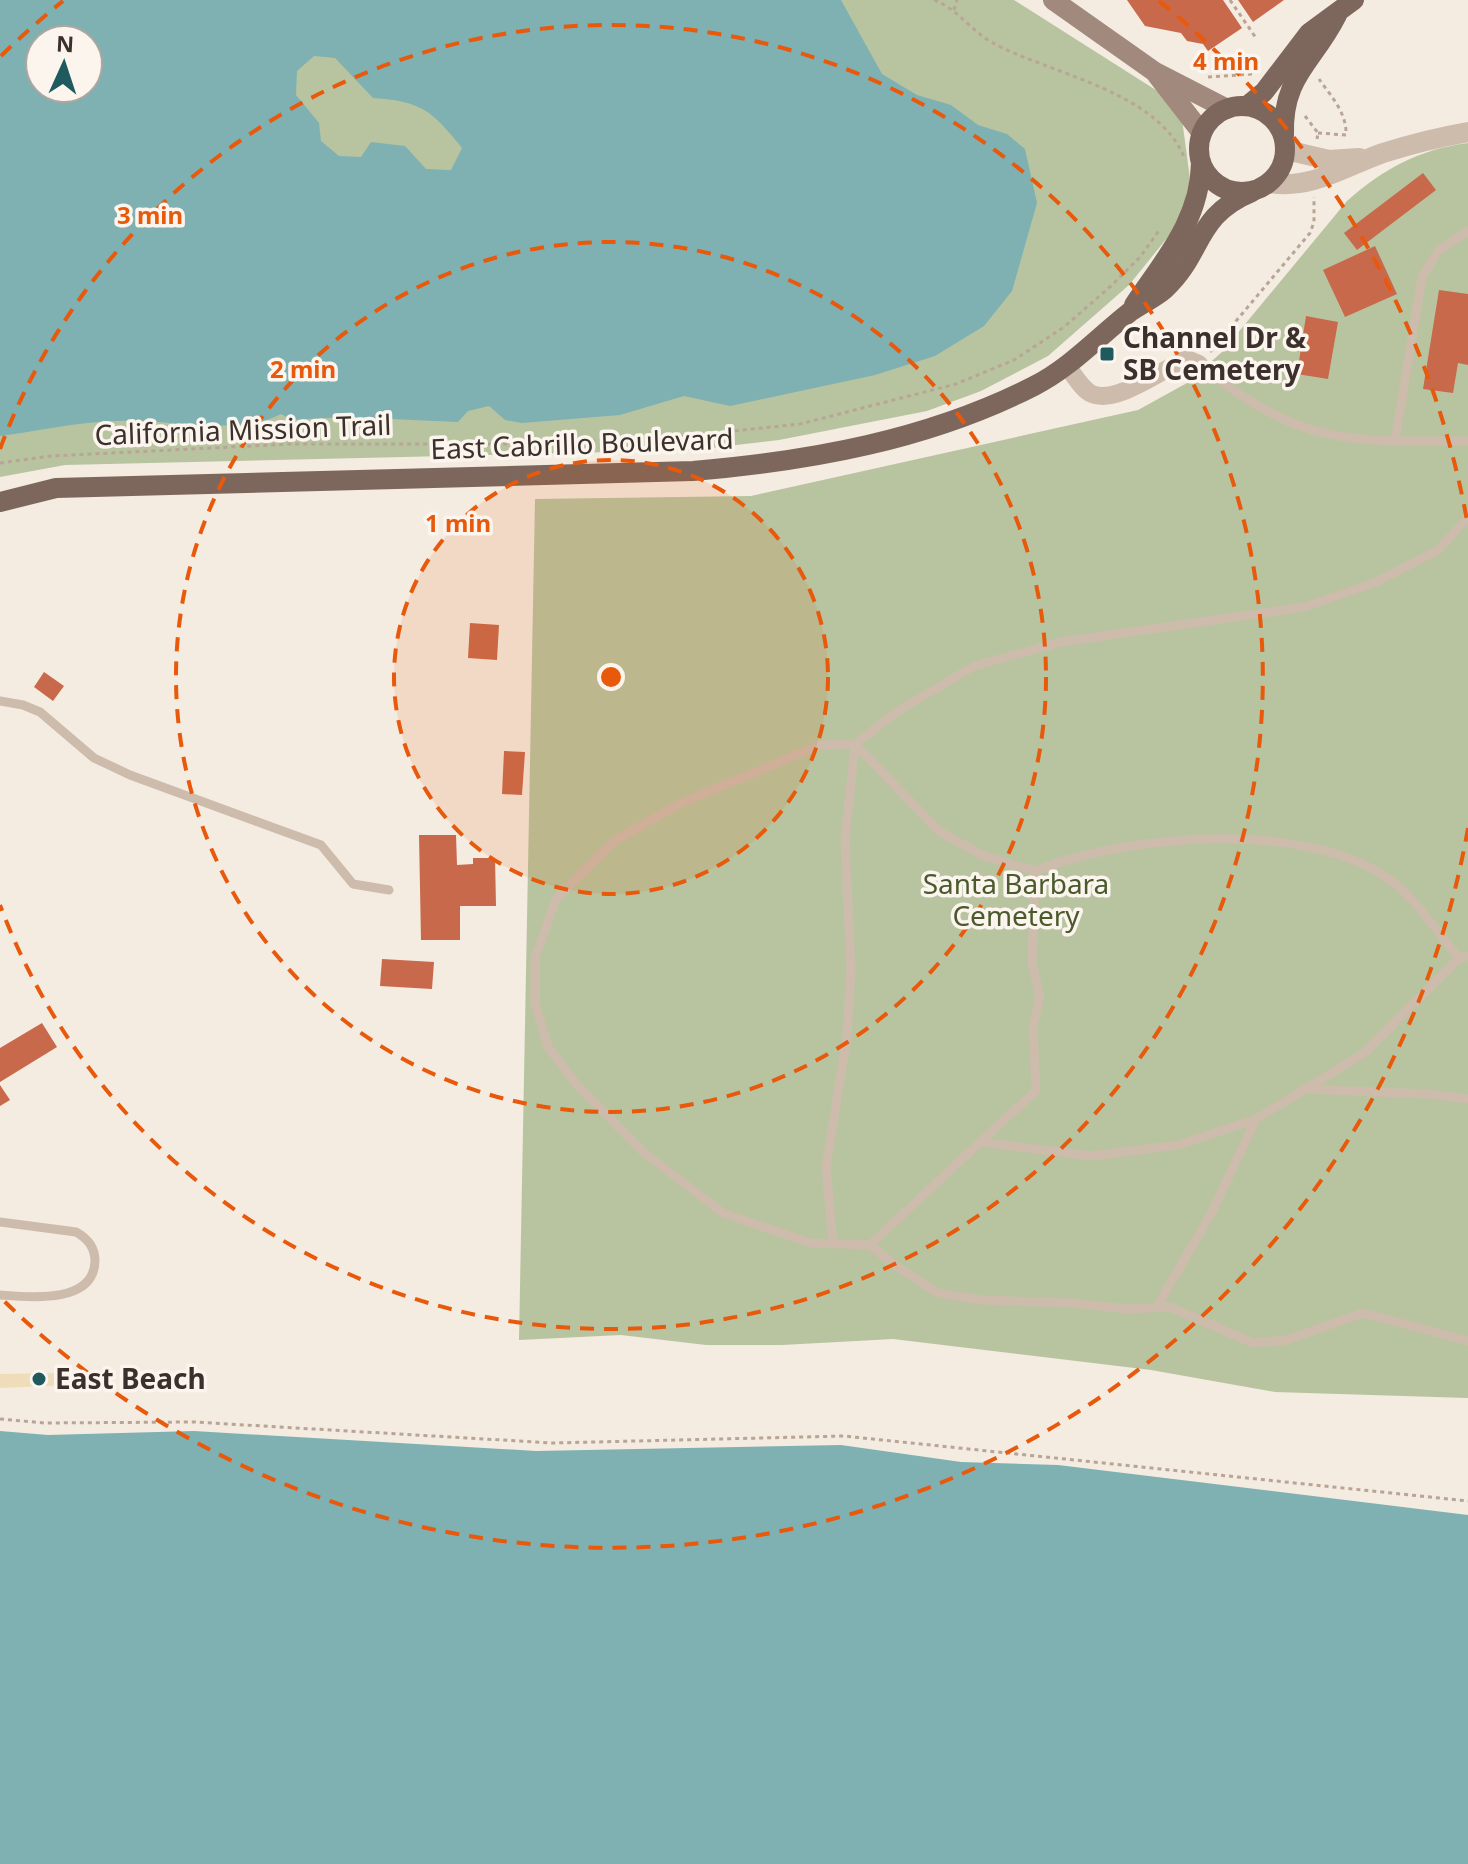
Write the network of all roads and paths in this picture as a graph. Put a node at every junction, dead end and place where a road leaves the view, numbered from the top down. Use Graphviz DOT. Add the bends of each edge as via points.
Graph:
graph roads {
  1 [pos="934,0"];
  2 [pos="957,0"];
  3 [pos="1230,0"];
  4 [pos="1354,0"];
  5 [pos="1065,4"];
  6 [pos="954,10"];
  7 [pos="1337,15"];
  8 [pos="1256,38"];
  9 [pos="1314,70"];
  10 [pos="1155,72"];
  11 [pos="1261,73"];
  12 [pos="1205,78"];
  13 [pos="1237,108"];
  14 [pos="1303,113"];
  15 [pos="1468,132"];
  16 [pos="1202,133"];
  17 [pos="1318,133"];
  18 [pos="1285,144"];
  19 [pos="1314,150"];
  20 [pos="1371,158"];
  21 [pos="1194,163"];
  22 [pos="1261,187"];
  23 [pos="1311,188"];
  24 [pos="1162,226"];
  25 [pos="1468,231"];
  26 [pos="1130,312"];
  27 [pos="1203,360"];
  28 [pos="1066,365"];
  29 [pos="1395,441"];
  30 [pos="1468,441"];
  31 [pos="0,463"];
  32 [pos="0,502"];
  33 [pos="1468,517"];
  34 [pos="0,701"];
  35 [pos="855,744"];
  36 [pos="1035,871"];
  37 [pos="389,890"];
  38 [pos="1464,957"];
  39 [pos="1302,1089"];
  40 [pos="1468,1099"];
  41 [pos="1256,1119"];
  42 [pos="980,1142"];
  43 [pos="0,1222"];
  44 [pos="833,1244"];
  45 [pos="870,1245"];
  46 [pos="0,1295"];
  47 [pos="1156,1308"];
  48 [pos="1468,1341"];
  49 [pos="0,1419"];
  50 [pos="1468,1501"];
  1 -- 6 [label="path"];
  2 -- 6 [label="path"];
  3 -- 8 [label="path"];
  4 -- 7 [label="main road"];
  5 -- 10 [label="main road"];
  6 -- 21 [label="path" via="991,42 1135,106 1161,123"];
  7 -- 13 [label="main road" via="1309,33 1264,92"];
  7 -- 18 [label="main road" via="1288,92"];
  9 -- 17 [label="path" via="1345,116 1346,126 1346,135"];
  10 -- 13 [label="main road"];
  10 -- 16 [label="main road"];
  11 -- 12 [label="path"];
  13 -- 16 [label="main road" via="1210,120"];
  13 -- 18 [label="main road" via="1274,120"];
  14 -- 17 [label="path"];
  15 -- 20 [label="street"];
  16 -- 21 [label="main road"];
  17 -- 19 [label="path"];
  18 -- 20 [label="street" via="1329,160"];
  18 -- 22 [label="main road" via="1278,173"];
  20 -- 22 [label="street" via="1329,177"];
  21 -- 22 [label="main road" via="1227,190"];
  21 -- 26 [label="main road, East Cabrillo Boulevard" via="1200,185 1186,228"];
  22 -- 26 [label="main road, East Cabrillo Boulevard" via="1211,217 1166,288"];
  23 -- 27 [label="path" via="1310,233"];
  24 -- 31 [label="path, California Mission Trail" via="1111,286 1064,327 1014,360 956,384 847,415 686,436 513,444 291,444"];
  25 -- 29 [label="lane" via="1438,251 1422,277"];
  26 -- 28 [label="main road, East Cabrillo Boulevard"];
  27 -- 28 [label="street" via="1187,359 1133,388 1099,395 1088,391"];
  27 -- 29 [label="lane" via="1249,404 1303,428 1351,440"];
  28 -- 32 [label="main road, East Cabrillo Boulevard" via="1035,386 940,427 768,465 56,488"];
  29 -- 30 [label="lane"];
  33 -- 35 [label="lane" via="1438,550 1374,583 1304,607 1061,642 974,666 898,711"];
  34 -- 37 [label="lane" via="40,712 94,758 130,775 321,845 353,884"];
  35 -- 36 [label="lane" via="940,832 984,856"];
  35 -- 44 [label="lane" via="845,840 848,1023 826,1167"];
  35 -- 44 [label="lane" via="820,745 768,765 679,804 613,842 556,899 535,958 535,1003 548,1047 642,1151 723,1213 811,1243"];
  36 -- 38 [label="lane" via="1114,847 1172,840 1296,845 1358,862 1392,881"];
  36 -- 42 [label="lane" via="1032,963 1040,997 1033,1027 1036,1091"];
  38 -- 39 [label="lane" via="1364,1053"];
  39 -- 40 [label="lane"];
  39 -- 41 [label="lane"];
  41 -- 42 [label="lane" via="1178,1145 1092,1156"];
  41 -- 47 [label="lane" via="1212,1212"];
  42 -- 45 [label="lane"];
  43 -- 46 [label="lane" via="76,1232 93,1249 95,1264 87,1281 67,1294"];
  44 -- 45 [label="lane"];
  45 -- 47 [label="lane" via="938,1293 981,1300"];
  47 -- 48 [label="lane" via="1170,1307 1253,1343 1286,1340 1363,1313"];
  49 -- 50 [label="path" via="194,1422 553,1443 844,1436"];
}
